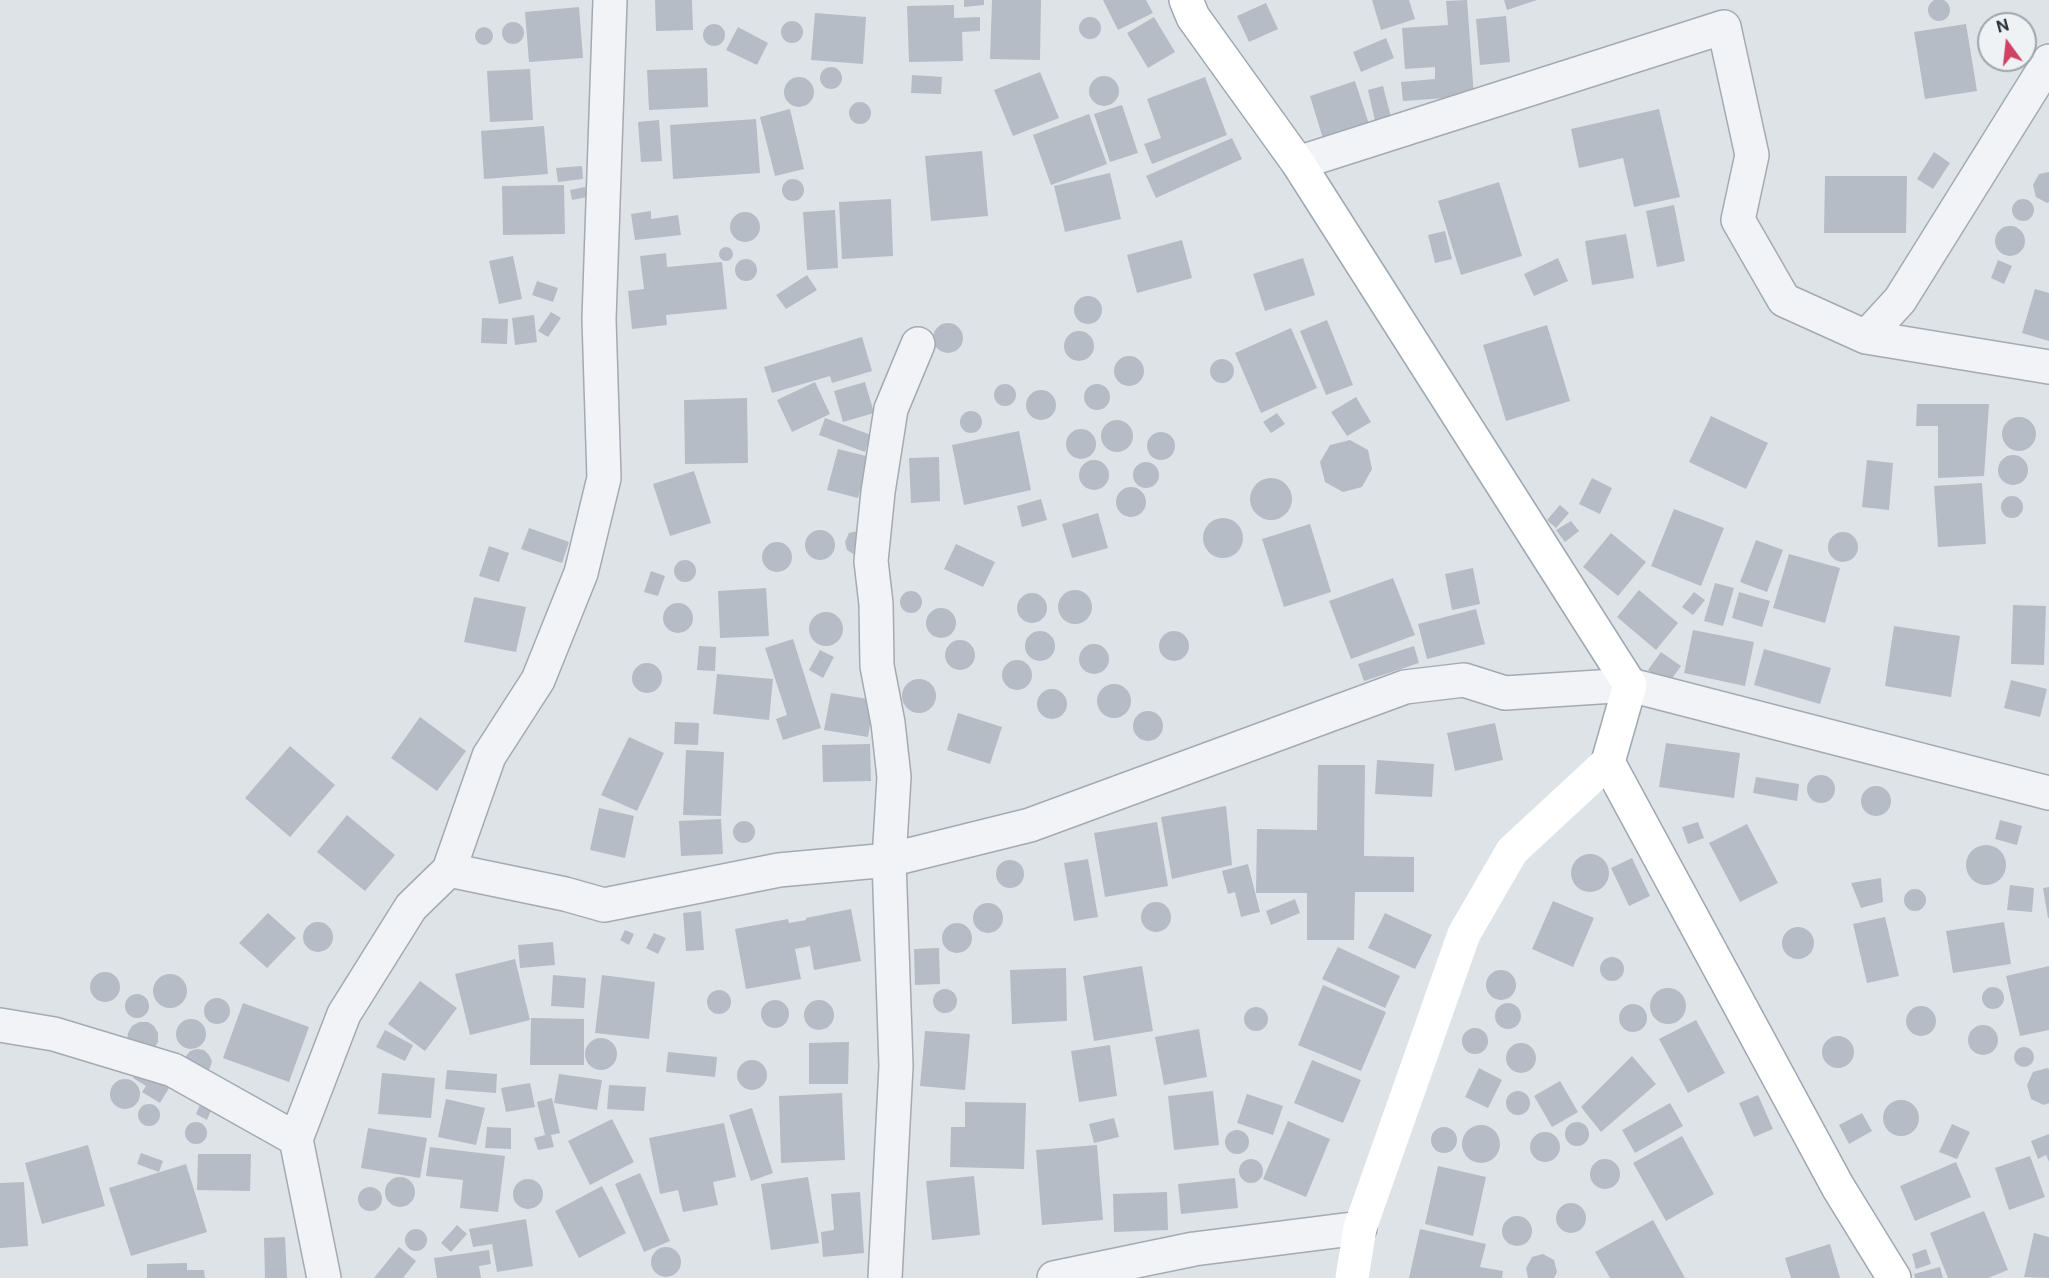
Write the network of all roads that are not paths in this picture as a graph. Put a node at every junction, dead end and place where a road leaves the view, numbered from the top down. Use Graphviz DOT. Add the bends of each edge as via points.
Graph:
graph roads {
  1 [pos="610,0"];
  2 [pos="1186,0"];
  3 [pos="2049,60"];
  4 [pos="1298,163"];
  5 [pos="1866,337"];
  6 [pos="918,344"];
  7 [pos="2049,368"];
  8 [pos="1630,685"];
  9 [pos="1608,762"];
  10 [pos="2049,793"];
  11 [pos="889,860"];
  12 [pos="449,870"];
  13 [pos="0,1025"];
  14 [pos="296,1139"];
  15 [pos="1360,1228"];
  16 [pos="324,1278"];
  17 [pos="885,1278"];
  18 [pos="1054,1278"];
  19 [pos="1352,1278"];
  20 [pos="1894,1278"];
  1 -- 12 [label="street" via="599,319 604,478 581,573 538,680 489,756"];
  2 -- 4 [label="main road" via="1193,17"];
  3 -- 5 [label="street" via="1900,300"];
  4 -- 5 [label="street" via="1724,27 1752,155 1738,220 1784,300"];
  4 -- 8 [label="main road"];
  5 -- 7 [label="street"];
  6 -- 11 [label="street" via="891,409 871,561 877,666 894,777"];
  8 -- 9 [label="main road"];
  8 -- 10 [label="street"];
  8 -- 11 [label="street" via="1505,693 1464,680 1405,687 1030,825"];
  9 -- 15 [label="main road" via="1512,851 1464,934"];
  9 -- 20 [label="main road" via="1838,1187"];
  11 -- 12 [label="street" via="779,870 604,905"];
  11 -- 17 [label="street" via="896,1066"];
  12 -- 14 [label="street" via="411,907 344,1014"];
  13 -- 14 [label="street" via="54,1034 173,1070"];
  14 -- 16 [label="street"];
  15 -- 18 [label="street" via="1194,1249"];
  15 -- 19 [label="main road"];
}
